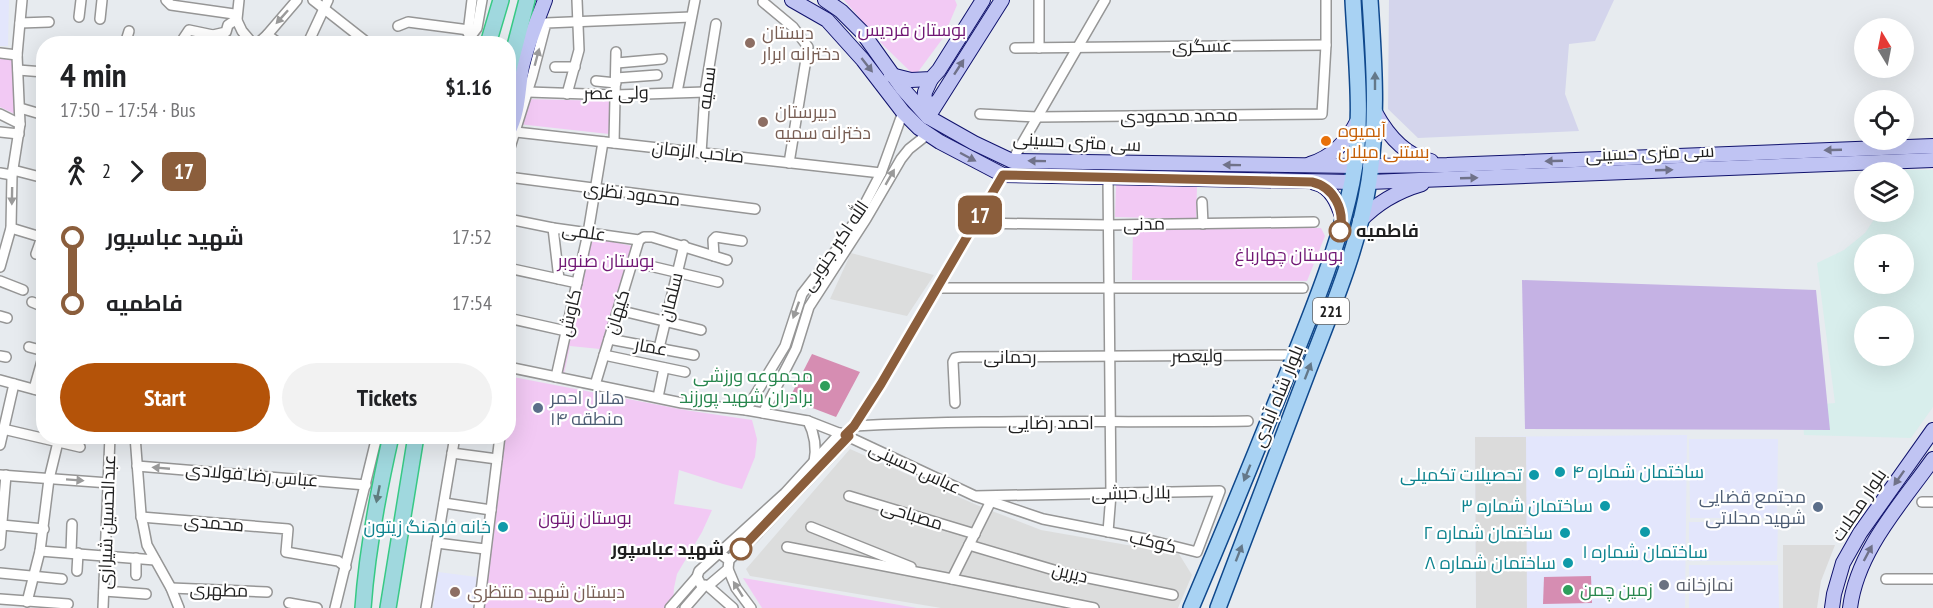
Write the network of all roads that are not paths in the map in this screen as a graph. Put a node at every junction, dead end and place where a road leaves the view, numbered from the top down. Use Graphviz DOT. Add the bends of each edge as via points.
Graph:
graph roads {
  1 [pos="22,0"];
  2 [pos="81,0"];
  3 [pos="102,0"];
  4 [pos="166,0"];
  5 [pos="239,0"];
  6 [pos="297,0"];
  7 [pos="313,0"];
  8 [pos="472,0"];
  9 [pos="482,0"];
  10 [pos="491,0"];
  11 [pos="501,0"];
  12 [pos="527,0"];
  13 [pos="545,0"];
  14 [pos="577,0"];
  15 [pos="695,0"];
  16 [pos="792,0"];
  17 [pos="825,0"];
  18 [pos="974,0"];
  19 [pos="983,0"];
  20 [pos="1002,0"];
  21 [pos="1039,0"];
  22 [pos="1105,0"];
  23 [pos="1326,0"];
  24 [pos="1353,0"];
  25 [pos="1370,0"];
  26 [pos="763,2"];
  27 [pos="327,5"];
  28 [pos="79,17"];
  29 [pos="691,17"];
  30 [pos="100,19"];
  31 [pos="237,19"];
  32 [pos="971,20"];
  33 [pos="49,22"];
  34 [pos="20,23"];
  35 [pos="578,23"];
  36 [pos="716,24"];
  37 [pos="398,26"];
  38 [pos="129,30"];
  39 [pos="469,30"];
  40 [pos="267,35"];
  41 [pos="127,36"];
  42 [pos="185,36"];
  43 [pos="247,36"];
  44 [pos="312,36"];
  45 [pos="360,36"];
  46 [pos="470,36"];
  47 [pos="474,36"];
  48 [pos="475,36"];
  49 [pos="490,36"];
  50 [pos="516,42"];
  51 [pos="1326,45"];
  52 [pos="1015,48"];
  53 [pos="1039,48"];
  54 [pos="1078,48"];
  55 [pos="616,52"];
  56 [pos="0,53"];
  57 [pos="17,55"];
  58 [pos="662,59"];
  59 [pos="617,63"];
  60 [pos="555,67"];
  61 [pos="575,67"];
  62 [pos="18,70"];
  63 [pos="36,71"];
  64 [pos="657,75"];
  65 [pos="891,75"];
  66 [pos="930,79"];
  67 [pos="616,80"];
  68 [pos="596,81"];
  69 [pos="528,92"];
  70 [pos="676,92"];
  71 [pos="705,92"];
  72 [pos="567,94"];
  73 [pos="616,94"];
  74 [pos="20,108"];
  75 [pos="516,109"];
  76 [pos="932,111"];
  77 [pos="903,112"];
  78 [pos="1375,112"];
  79 [pos="36,113"];
  80 [pos="0,114"];
  81 [pos="980,114"];
  82 [pos="1037,117"];
  83 [pos="1358,120"];
  84 [pos="516,122"];
  85 [pos="19,129"];
  86 [pos="0,132"];
  87 [pos="516,132"];
  88 [pos="928,134"];
  89 [pos="603,142"];
  90 [pos="614,143"];
  91 [pos="1933,146"];
  92 [pos="701,153"];
  93 [pos="1012,160"];
  94 [pos="1933,160"];
  95 [pos="789,163"];
  96 [pos="1448,165"];
  97 [pos="1290,166"];
  98 [pos="1354,166"];
  99 [pos="1370,166"];
  100 [pos="13,172"];
  101 [pos="0,173"];
  102 [pos="881,173"];
  103 [pos="1003,175"];
  104 [pos="36,176"];
  105 [pos="516,178"];
  106 [pos="1108,178"];
  107 [pos="1437,179"];
  108 [pos="1289,181"];
  109 [pos="1352,182"];
  110 [pos="1369,182"];
  111 [pos="595,189"];
  112 [pos="1202,202"];
  113 [pos="756,210"];
  114 [pos="1343,219"];
  115 [pos="0,220"];
  116 [pos="516,221"];
  117 [pos="1360,221"];
  118 [pos="1314,222"];
  119 [pos="975,223"];
  120 [pos="11,224"];
  121 [pos="1203,224"];
  122 [pos="1108,225"];
  123 [pos="552,228"];
  124 [pos="588,233"];
  125 [pos="36,235"];
  126 [pos="639,240"];
  127 [pos="742,241"];
  128 [pos="684,245"];
  129 [pos="714,256"];
  130 [pos="727,260"];
  131 [pos="633,262"];
  132 [pos="0,267"];
  133 [pos="516,270"];
  134 [pos="677,272"];
  135 [pos="558,279"];
  136 [pos="0,281"];
  137 [pos="718,282"];
  138 [pos="577,283"];
  139 [pos="938,288"];
  140 [pos="1109,288"];
  141 [pos="1303,288"];
  142 [pos="23,290"];
  143 [pos="32,302"];
  144 [pos="36,304"];
  145 [pos="618,310"];
  146 [pos="516,320"];
  147 [pos="665,322"];
  148 [pos="701,330"];
  149 [pos="566,331"];
  150 [pos="609,339"];
  151 [pos="29,347"];
  152 [pos="659,348"];
  153 [pos="36,350"];
  154 [pos="604,355"];
  155 [pos="694,355"];
  156 [pos="1285,355"];
  157 [pos="1109,357"];
  158 [pos="664,368"];
  159 [pos="516,369"];
  160 [pos="685,372"];
  161 [pos="556,377"];
  162 [pos="0,380"];
  163 [pos="14,384"];
  164 [pos="595,385"];
  165 [pos="36,389"];
  166 [pos="658,397"];
  167 [pos="955,403"];
  168 [pos="746,410"];
  169 [pos="763,412"];
  170 [pos="808,421"];
  171 [pos="1248,421"];
  172 [pos="1110,423"];
  173 [pos="854,426"];
  174 [pos="3,429"];
  175 [pos="1933,430"];
  176 [pos="845,435"];
  177 [pos="36,437"];
  178 [pos="58,444"];
  179 [pos="67,444"];
  180 [pos="110,444"];
  181 [pos="136,444"];
  182 [pos="375,444"];
  183 [pos="389,444"];
  184 [pos="415,444"];
  185 [pos="454,444"];
  186 [pos="499,444"];
  187 [pos="0,445"];
  188 [pos="80,447"];
  189 [pos="452,453"];
  190 [pos="497,459"];
  191 [pos="1933,459"];
  192 [pos="814,462"];
  193 [pos="137,466"];
  194 [pos="3,475"];
  195 [pos="49,479"];
  196 [pos="109,483"];
  197 [pos="366,485"];
  198 [pos="1111,494"];
  199 [pos="849,495"];
  200 [pos="975,496"];
  201 [pos="991,501"];
  202 [pos="444,502"];
  203 [pos="1922,502"];
  204 [pos="1933,502"];
  205 [pos="491,510"];
  206 [pos="141,517"];
  207 [pos="72,524"];
  208 [pos="2,525"];
  209 [pos="811,527"];
  210 [pos="44,529"];
  211 [pos="1108,532"];
  212 [pos="975,534"];
  213 [pos="437,543"];
  214 [pos="0,545"];
  215 [pos="969,545"];
  216 [pos="787,547"];
  217 [pos="485,549"];
  218 [pos="40,551"];
  219 [pos="1197,552"];
  220 [pos="74,553"];
  221 [pos="719,553"];
  222 [pos="105,555"];
  223 [pos="136,558"];
  224 [pos="156,560"];
  225 [pos="728,564"];
  226 [pos="346,567"];
  227 [pos="366,570"];
  228 [pos="77,571"];
  229 [pos="394,572"];
  230 [pos="0,573"];
  231 [pos="930,574"];
  232 [pos="32,577"];
  233 [pos="697,577"];
  234 [pos="62,579"];
  235 [pos="952,579"];
  236 [pos="1886,579"];
  237 [pos="1933,579"];
  238 [pos="136,584"];
  239 [pos="706,585"];
  240 [pos="171,588"];
  241 [pos="104,591"];
  242 [pos="267,591"];
  243 [pos="146,594"];
  244 [pos="1173,594"];
  245 [pos="0,599"];
  246 [pos="27,602"];
  247 [pos="289,603"];
  248 [pos="68,604"];
  249 [pos="46,605"];
  250 [pos="103,608"];
  251 [pos="179,608"];
  252 [pos="317,608"];
  253 [pos="335,608"];
  254 [pos="353,608"];
  255 [pos="363,608"];
  256 [pos="388,608"];
  257 [pos="397,608"];
  258 [pos="426,608"];
  259 [pos="479,608"];
  260 [pos="670,608"];
  261 [pos="685,608"];
  262 [pos="734,608"];
  263 [pos="751,608"];
  264 [pos="1094,608"];
  265 [pos="1191,608"];
  266 [pos="1218,608"];
  267 [pos="1832,608"];
  268 [pos="1850,608"];
  1 -- 34 [label="street"];
  2 -- 28 [label="street"];
  3 -- 30 [label="street"];
  4 -- 31 [label="street" via="171,5 234,14"];
  5 -- 31 [label="street"];
  6 -- 40 [label="street, one-way"];
  7 -- 27 [label="street"];
  8 -- 39 [label="street"];
  9 -- 47 [label="street"];
  10 -- 48 [label="highway"];
  11 -- 49 [label="highway"];
  12 -- 50 [label="highway"];
  13 -- 75 [label="main road" via="522,66"];
  14 -- 35 [label="street"];
  15 -- 29 [label="street"];
  16 -- 77 [label="main road, one-way" via="832,25"];
  17 -- 65 [label="main road, سی متری حسینی" via="861,32"];
  18 -- 32 [label="street"];
  19 -- 32 [label="main road"];
  76 -- 20 [label="main road, one-way"];
  21 -- 53 [label="street"];
  22 -- 54 [label="street"];
  23 -- 51 [label="street"];
  24 -- 83 [label="main road, بلوار شاه آبادی / 221"];
  78 -- 25 [label="main road, بلوار شاه آبادی / 221, one-way"];
  26 -- 95 [label="street" via="793,27 808,47"];
  27 -- 44 [label="street"];
  27 -- 45 [label="street"];
  29 -- 35 [label="street"];
  29 -- 70 [label="street"];
  31 -- 42 [label="street" via="226,32 213,35 189,30"];
  31 -- 43 [label="street"];
  32 -- 66 [label="main road"];
  33 -- 34 [label="street"];
  34 -- 57 [label="street"];
  35 -- 61 [label="street"];
  69 -- 35 [label="street, one-way" via="546,23"];
  36 -- 71 [label="street, سمیه"];
  37 -- 39 [label="street" via="408,22"];
  38 -- 41 [label="street"];
  39 -- 46 [label="street"];
  51 -- 54 [label="street, عسگری"];
  51 -- 82 [label="street, محمد محمودی" via="1322,114"];
  52 -- 53 [label="street, عسگری"];
  53 -- 54 [label="street, عسگری"];
  54 -- 82 [label="street"];
  55 -- 59 [label="street"];
  56 -- 57 [label="street"];
  57 -- 62 [label="street"];
  58 -- 59 [label="street"];
  59 -- 67 [label="street"];
  60 -- 61 [label="street"];
  61 -- 72 [label="street"];
  62 -- 63 [label="street"];
  62 -- 74 [label="street"];
  64 -- 67 [label="street"];
  65 -- 66 [label="main road"];
  65 -- 76 [label="main road, سی متری حسینی" via="918,106"];
  66 -- 76 [label="main road" via="924,100"];
  67 -- 68 [label="street"];
  67 -- 73 [label="street"];
  69 -- 72 [label="street, ولی عصر"];
  69 -- 84 [label="street"];
  70 -- 71 [label="street, ولی عصر"];
  70 -- 73 [label="street, ولی عصر"];
  71 -- 92 [label="street, سمیه"];
  72 -- 73 [label="street, ولی عصر"];
  73 -- 90 [label="street"];
  74 -- 79 [label="street"];
  74 -- 85 [label="street"];
  76 -- 93 [label="main road, سی متری حسینی" via="974,143"];
  77 -- 88 [label="main road"];
  77 -- 102 [label="street, الله اکبر جنوبی"];
  78 -- 96 [label="main road" via="1406,150"];
  78 -- 99 [label="main road, بلوار شاه آبادی / 221"];
  80 -- 85 [label="street"];
  81 -- 82 [label="street, محمد محمودی"];
  82 -- 93 [label="street"];
  83 -- 97 [label="main road" via="1344,142 1325,158"];
  83 -- 98 [label="main road, بلوار شاه آبادی / 221"];
  85 -- 86 [label="street"];
  85 -- 100 [label="street"];
  87 -- 89 [label="street, صاحب الزمان"];
  88 -- 103 [label="main road, one-way"];
  169 -- 88 [label="street, الله اکبر جنوبی, one-way" via="796,349 809,307 901,159"];
  89 -- 90 [label="street, صاحب الزمان"];
  89 -- 111 [label="street, کاوش"];
  90 -- 92 [label="street, صاحب الزمان"];
  91 -- 96 [label="main road, سی متری حسینی, one-way"];
  92 -- 95 [label="street, صاحب الزمان"];
  97 -- 93 [label="main road, سی متری حسینی, one-way"];
  93 -- 103 [label="main road"];
  107 -- 94 [label="main road, سی متری حسینی, one-way"];
  95 -- 102 [label="street, صاحب الزمان"];
  96 -- 99 [label="main road, سی متری حسینی"];
  97 -- 98 [label="main road, سی متری حسینی"];
  98 -- 99 [label="main road"];
  98 -- 109 [label="main road, بلوار شاه آبادی / 221"];
  99 -- 110 [label="main road, بلوار شاه آبادی / 221"];
  100 -- 101 [label="street"];
  100 -- 104 [label="street"];
  100 -- 120 [label="street, one-way"];
  102 -- 168 [label="street, الله اکبر جنوبی, one-way" via="837,249 802,294 784,346"];
  103 -- 106 [label="main road, سی متری حسینی"];
  103 -- 119 [label="street"];
  105 -- 111 [label="street, محمود نظری"];
  106 -- 108 [label="main road, سی متری حسینی"];
  106 -- 122 [label="street"];
  107 -- 110 [label="main road, سی متری حسینی"];
  107 -- 117 [label="main road" via="1385,200"];
  108 -- 109 [label="main road, سی متری حسینی"];
  108 -- 114 [label="main road" via="1312,182 1325,188 1337,201"];
  109 -- 110 [label="main road"];
  109 -- 114 [label="main road, بلوار شاه آبادی / 221"];
  110 -- 117 [label="main road, بلوار شاه آبادی / 221"];
  111 -- 113 [label="street, محمود نظری"];
  111 -- 124 [label="street, کاوش"];
  112 -- 121 [label="street"];
  114 -- 265 [label="main road, بلوار شاه آبادی / 221, one-way" via="1321,288"];
  115 -- 120 [label="street"];
  116 -- 123 [label="street, علمی"];
  266 -- 117 [label="main road, بلوار شاه آبادی / 221, one-way" via="1328,319"];
  118 -- 121 [label="street, مدنی"];
  119 -- 122 [label="street, مدنی"];
  119 -- 139 [label="street"];
  120 -- 125 [label="street"];
  120 -- 132 [label="street"];
  121 -- 122 [label="street, مدنی"];
  122 -- 140 [label="street"];
  123 -- 124 [label="street, علمی"];
  123 -- 135 [label="street"];
  124 -- 126 [label="street, علمی"];
  124 -- 138 [label="street, کاوش"];
  126 -- 128 [label="street, علمی" via="648,236"];
  126 -- 131 [label="street, کیهان"];
  127 -- 129 [label="street" via="716,237"];
  128 -- 129 [label="street, علمی"];
  128 -- 134 [label="street, سلمان"];
  129 -- 130 [label="street, علمی"];
  131 -- 134 [label="street"];
  131 -- 145 [label="street, کیهان"];
  133 -- 135 [label="street"];
  134 -- 137 [label="street"];
  134 -- 147 [label="street, سلمان"];
  135 -- 138 [label="street"];
  136 -- 142 [label="street"];
  138 -- 149 [label="street, کاوش"];
  139 -- 140 [label="street"];
  139 -- 173 [label="street"];
  140 -- 141 [label="street"];
  140 -- 157 [label="street"];
  143 -- 144 [label="street"];
  145 -- 147 [label="street"];
  145 -- 150 [label="street, کیهان"];
  146 -- 149 [label="street"];
  147 -- 148 [label="street"];
  147 -- 152 [label="street, سلمان"];
  149 -- 161 [label="street, کاوش"];
  150 -- 152 [label="street, عمار"];
  150 -- 154 [label="street, کیهان"];
  151 -- 153 [label="street"];
  152 -- 155 [label="street, عمار"];
  154 -- 158 [label="street"];
  154 -- 164 [label="street, کیهان"];
  156 -- 157 [label="street, ولیعصر"];
  157 -- 167 [label="street, رحمانی" via="955,358"];
  157 -- 172 [label="street"];
  158 -- 160 [label="street"];
  158 -- 166 [label="street"];
  159 -- 161 [label="street, عباس حسینی"];
  161 -- 164 [label="street, عباس حسینی"];
  162 -- 163 [label="street"];
  163 -- 165 [label="street"];
  163 -- 174 [label="street"];
  164 -- 166 [label="street, عباس حسینی"];
  166 -- 168 [label="street, عباس حسینی"];
  168 -- 169 [label="street, عباس حسینی"];
  169 -- 170 [label="street, عباس حسینی"];
  170 -- 176 [label="street, عباس حسینی"];
  170 -- 192 [label="street" via="814,433"];
  171 -- 172 [label="street, احمد رضایی"];
  172 -- 173 [label="street, احمد رضایی"];
  172 -- 198 [label="street"];
  173 -- 176 [label="street"];
  174 -- 177 [label="street"];
  174 -- 187 [label="street"];
  175 -- 267 [label="main road, بلوار محلات, one-way" via="1860,533 1843,563"];
  176 -- 192 [label="street"];
  176 -- 200 [label="street, عباس حسینی"];
  176 -- 225 [label="street"];
  178 -- 195 [label="street"];
  179 -- 188 [label="street"];
  180 -- 196 [label="street, عبدالحسین شیرازی"];
  181 -- 193 [label="street"];
  182 -- 197 [label="street"];
  183 -- 227 [label="highway, one-way"];
  184 -- 229 [label="highway"];
  185 -- 189 [label="street"];
  186 -- 190 [label="street"];
  189 -- 190 [label="street"];
  189 -- 202 [label="street"];
  190 -- 205 [label="street"];
  268 -- 191 [label="main road, بلوار محلات, one-way" via="1860,569 1875,541"];
  192 -- 221 [label="street"];
  197 -- 193 [label="street, عباس رضا فولادی, one-way"];
  193 -- 206 [label="street"];
  194 -- 195 [label="street"];
  194 -- 208 [label="street"];
  195 -- 196 [label="street, one-way"];
  195 -- 210 [label="street"];
  196 -- 222 [label="street, عبدالحسین شیرازی"];
  197 -- 226 [label="street"];
  198 -- 200 [label="street, بلال حبشی"];
  198 -- 211 [label="street"];
  198 -- 219 [label="street, بلال حبشی" via="1220,491"];
  199 -- 212 [label="street, مصباحی"];
  200 -- 201 [label="street, عباس حسینی"];
  201 -- 211 [label="street, عباس حسینی" via="1043,519"];
  201 -- 212 [label="street"];
  202 -- 205 [label="street"];
  202 -- 213 [label="street"];
  203 -- 204 [label="street"];
  205 -- 217 [label="street"];
  206 -- 224 [label="street" via="147,545"];
  206 -- 226 [label="street, محمدی" via="288,530 286,552 338,561"];
  207 -- 220 [label="street"];
  208 -- 210 [label="street"];
  208 -- 214 [label="street"];
  209 -- 231 [label="street"];
  210 -- 218 [label="street"];
  211 -- 219 [label="street, کوکب"];
  212 -- 215 [label="street"];
  213 -- 217 [label="street"];
  213 -- 258 [label="street"];
  215 -- 235 [label="street"];
  215 -- 244 [label="street, دیرین" via="1064,573"];
  216 -- 231 [label="street"];
  217 -- 259 [label="street"];
  218 -- 220 [label="street"];
  218 -- 232 [label="street"];
  220 -- 222 [label="street"];
  220 -- 228 [label="street"];
  221 -- 225 [label="street"];
  221 -- 233 [label="street"];
  222 -- 223 [label="street"];
  222 -- 241 [label="street, عبدالحسین شیرازی"];
  223 -- 224 [label="street"];
  223 -- 238 [label="street"];
  224 -- 240 [label="street"];
  225 -- 239 [label="street"];
  263 -- 225 [label="street, one-way" via="736,588"];
  226 -- 253 [label="street"];
  227 -- 254 [label="highway"];
  227 -- 255 [label="highway"];
  229 -- 256 [label="highway"];
  229 -- 257 [label="highway"];
  230 -- 232 [label="street"];
  231 -- 235 [label="street"];
  232 -- 234 [label="street"];
  232 -- 246 [label="street"];
  233 -- 239 [label="street" via="701,585"];
  233 -- 260 [label="street"];
  235 -- 264 [label="street"];
  236 -- 237 [label="street"];
  238 -- 241 [label="street"];
  238 -- 243 [label="street"];
  239 -- 261 [label="street"];
  239 -- 262 [label="street"];
  240 -- 242 [label="street, مطهری"];
  240 -- 251 [label="street"];
  241 -- 250 [label="street, عبدالحسین شیرازی"];
  245 -- 246 [label="street"];
  246 -- 249 [label="street"];
  247 -- 252 [label="street"];
  248 -- 249 [label="street"];
}
